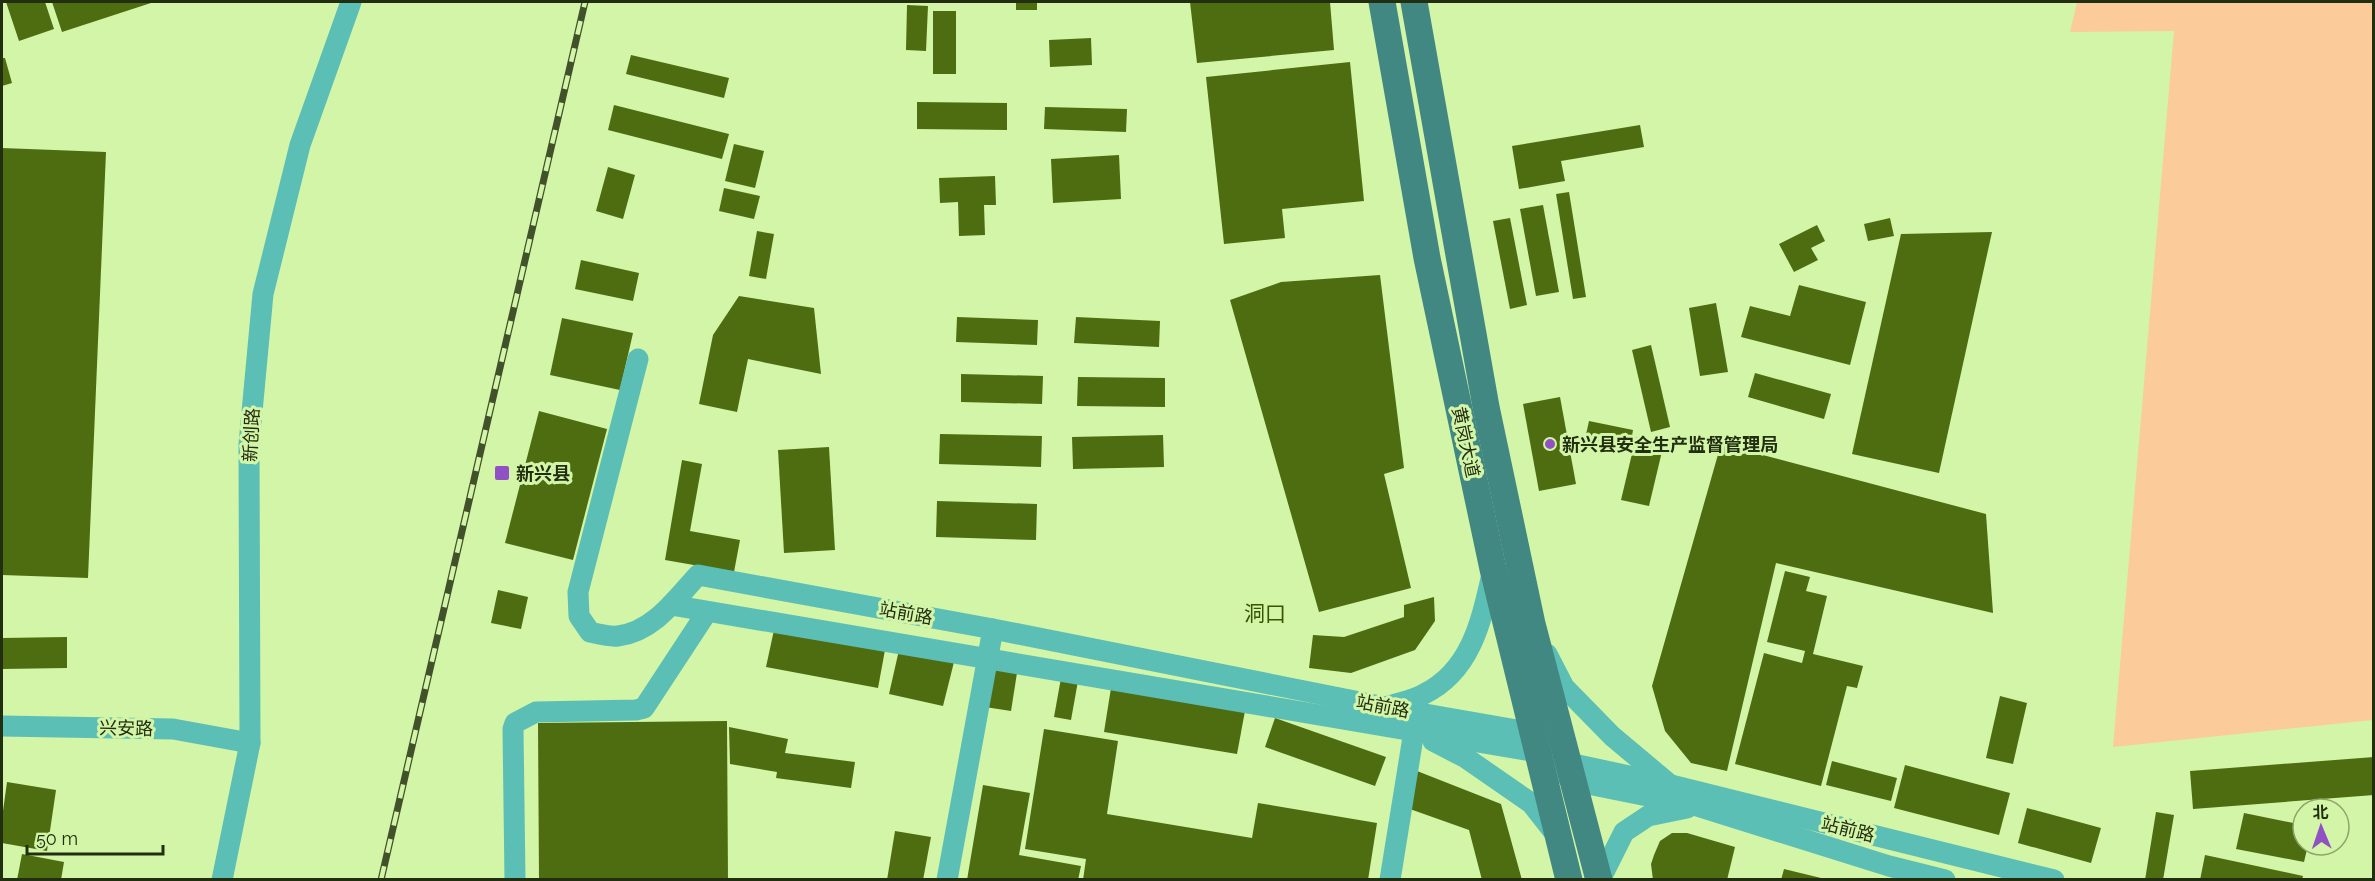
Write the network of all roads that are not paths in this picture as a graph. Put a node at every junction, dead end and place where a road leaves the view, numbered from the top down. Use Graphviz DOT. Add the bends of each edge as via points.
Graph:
graph roads {
  1 [pos="351,2"];
  2 [pos="1382,2"];
  3 [pos="1414,2"];
  4 [pos="638,359"];
  5 [pos="1493,569"];
  6 [pos="671,605"];
  7 [pos="707,612"];
  8 [pos="1532,624"];
  9 [pos="993,629"];
  10 [pos="987,659"];
  11 [pos="1385,707"];
  12 [pos="2,726"];
  13 [pos="1414,731"];
  14 [pos="250,743"];
  15 [pos="1535,743"];
  16 [pos="1571,772"];
  17 [pos="1671,785"];
  18 [pos="1697,806"];
  19 [pos="1558,838"];
  20 [pos="222,879"];
  21 [pos="515,879"];
  22 [pos="947,879"];
  23 [pos="1390,879"];
  24 [pos="1569,879"];
  25 [pos="1599,879"];
  26 [pos="1945,879"];
  27 [pos="2054,879"];
  1 -- 14 [label="street, 新创路" via="300,145 263,294 249,444"];
  2 -- 5 [label="main road, 黄岗大道" via="1427,258"];
  3 -- 8 [label="main road, 黄岗大道" via="1486,407"];
  4 -- 6 [label="street" via="579,592 579,616 590,632 615,636 636,632"];
  5 -- 11 [label="street" via="1480,626 1456,669 1424,695"];
  5 -- 15 [label="main road, 黄岗大道"];
  6 -- 7 [label="street, 站前路"];
  6 -- 9 [label="street, 站前路" via="698,575"];
  7 -- 10 [label="street, 站前路"];
  7 -- 21 [label="street" via="644,708 536,712 515,723"];
  8 -- 16 [label="main road, 黄岗大道"];
  8 -- 17 [label="street" via="1564,687 1612,736"];
  9 -- 10 [label="street"];
  9 -- 11 [label="street, 站前路"];
  10 -- 13 [label="street, 站前路"];
  10 -- 22 [label="street"];
  11 -- 15 [label="street, 站前路"];
  12 -- 14 [label="street, 兴安路" via="173,729"];
  13 -- 15 [label="street, 站前路"];
  13 -- 19 [label="street" via="1466,758 1531,803"];
  13 -- 23 [label="street"];
  14 -- 20 [label="street, 新创路"];
  15 -- 16 [label="street, 站前路"];
  15 -- 19 [label="main road, 黄岗大道"];
  16 -- 17 [label="street, 站前路"];
  16 -- 18 [label="street, 站前路"];
  16 -- 25 [label="main road, 黄岗大道"];
  17 -- 27 [label="street, 站前路"];
  18 -- 25 [label="street" via="1648,816 1624,832"];
  18 -- 26 [label="street, 站前路" via="1889,866"];
  19 -- 24 [label="main road, 黄岗大道"];
}
